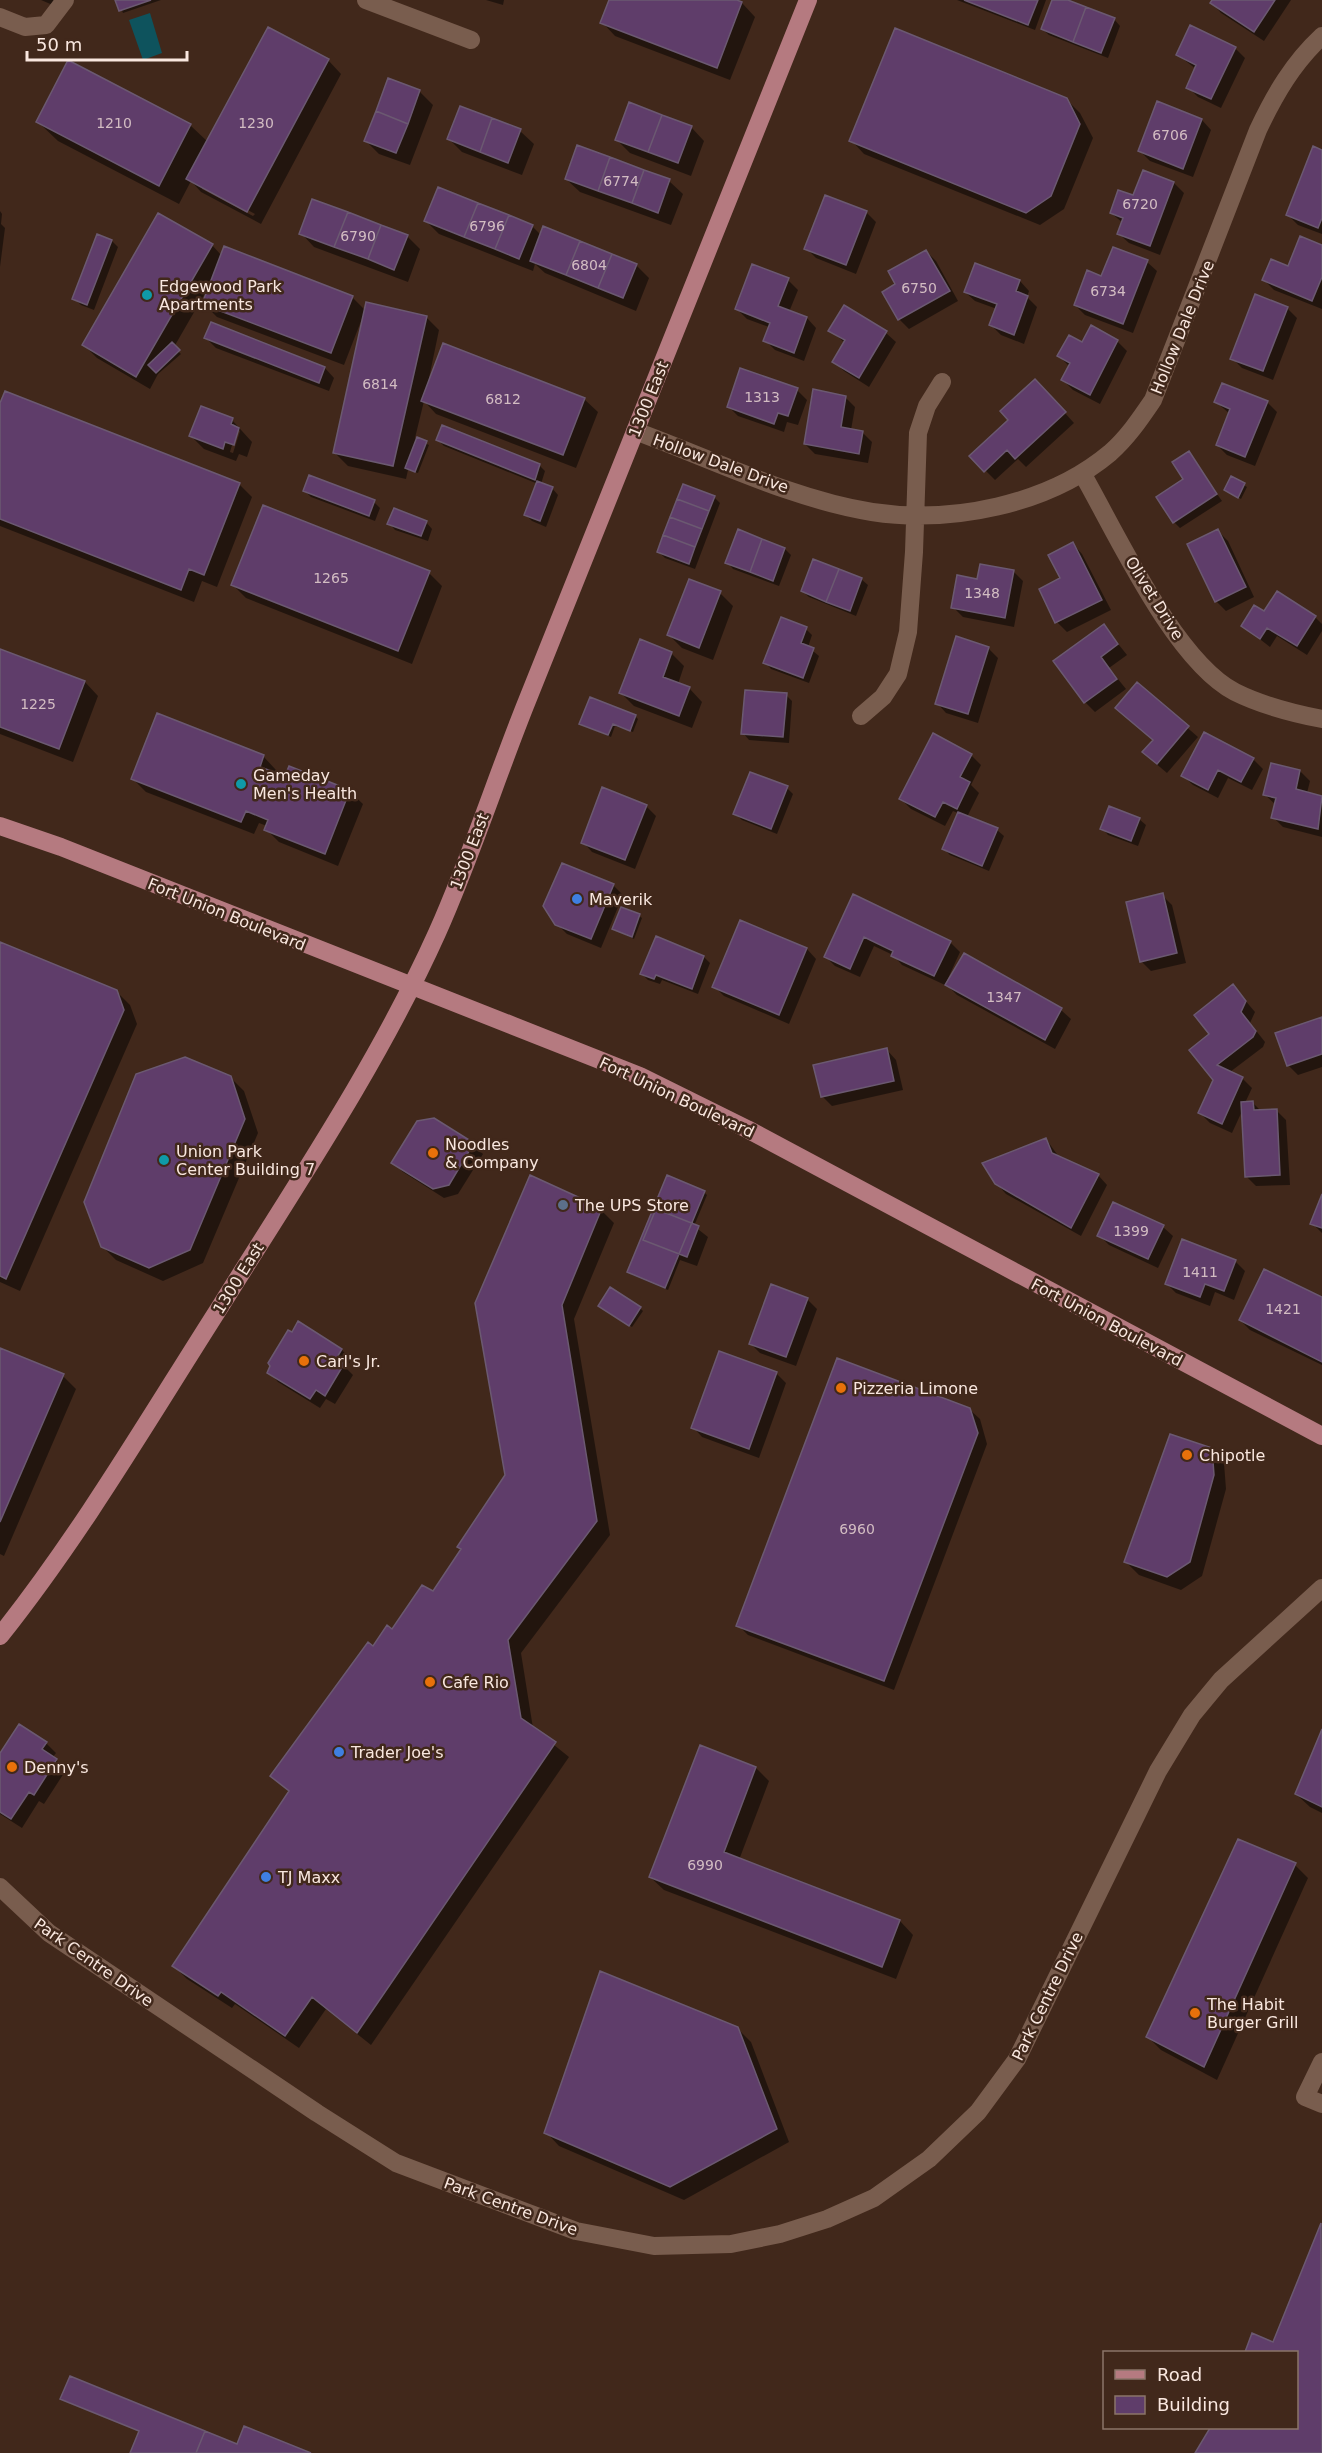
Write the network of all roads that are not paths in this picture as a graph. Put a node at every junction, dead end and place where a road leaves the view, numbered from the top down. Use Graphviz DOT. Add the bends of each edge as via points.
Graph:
graph roads {
  1 [pos="65,0"];
  2 [pos="366,0"];
  3 [pos="808,0"];
  4 [pos="0,17"];
  5 [pos="1322,36"];
  6 [pos="471,40"];
  7 [pos="942,382"];
  8 [pos="635,431"];
  9 [pos="1082,474"];
  10 [pos="916,515"];
  11 [pos="861,716"];
  12 [pos="1322,719"];
  13 [pos="0,826"];
  14 [pos="411,986"];
  15 [pos="1322,1436"];
  16 [pos="1322,1587"];
  17 [pos="0,1636"];
  18 [pos="0,1887"];
  19 [pos="1322,2062"];
  20 [pos="1322,2104"];
  1 -- 4 [label="street" via="46,25 25,27"];
  2 -- 6 [label="street"];
  3 -- 8 [label="main road, 1300 East"];
  5 -- 9 [label="street, Hollow Dale Drive" via="1278,88 1258,130 1153,400 1131,432"];
  7 -- 10 [label="street" via="927,406 918,434"];
  8 -- 10 [label="street, Hollow Dale Drive" via="830,502 872,512"];
  8 -- 14 [label="main road, 1300 East" via="438,932"];
  9 -- 10 [label="street, Hollow Dale Drive" via="988,508"];
  9 -- 12 [label="street, Olivet Drive" via="1165,620 1195,660 1233,691 1279,711"];
  10 -- 11 [label="street" via="912,603 898,674 883,698"];
  13 -- 14 [label="main road, Fort Union Boulevard"];
  14 -- 15 [label="main road, Fort Union Boulevard" via="545,1037 694,1102"];
  14 -- 17 [label="main road, 1300 East" via="382,1043 313,1158 106,1487 59,1559"];
  16 -- 18 [label="street, Park Centre Drive" via="1221,1680 1192,1715 1158,1771 1017,2060 978,2112 929,2159 874,2198 780,2234 731,2244 654,2246 576,2231 396,2163 48,1933"];
  19 -- 20 [label="street" via="1305,2097"];
}
